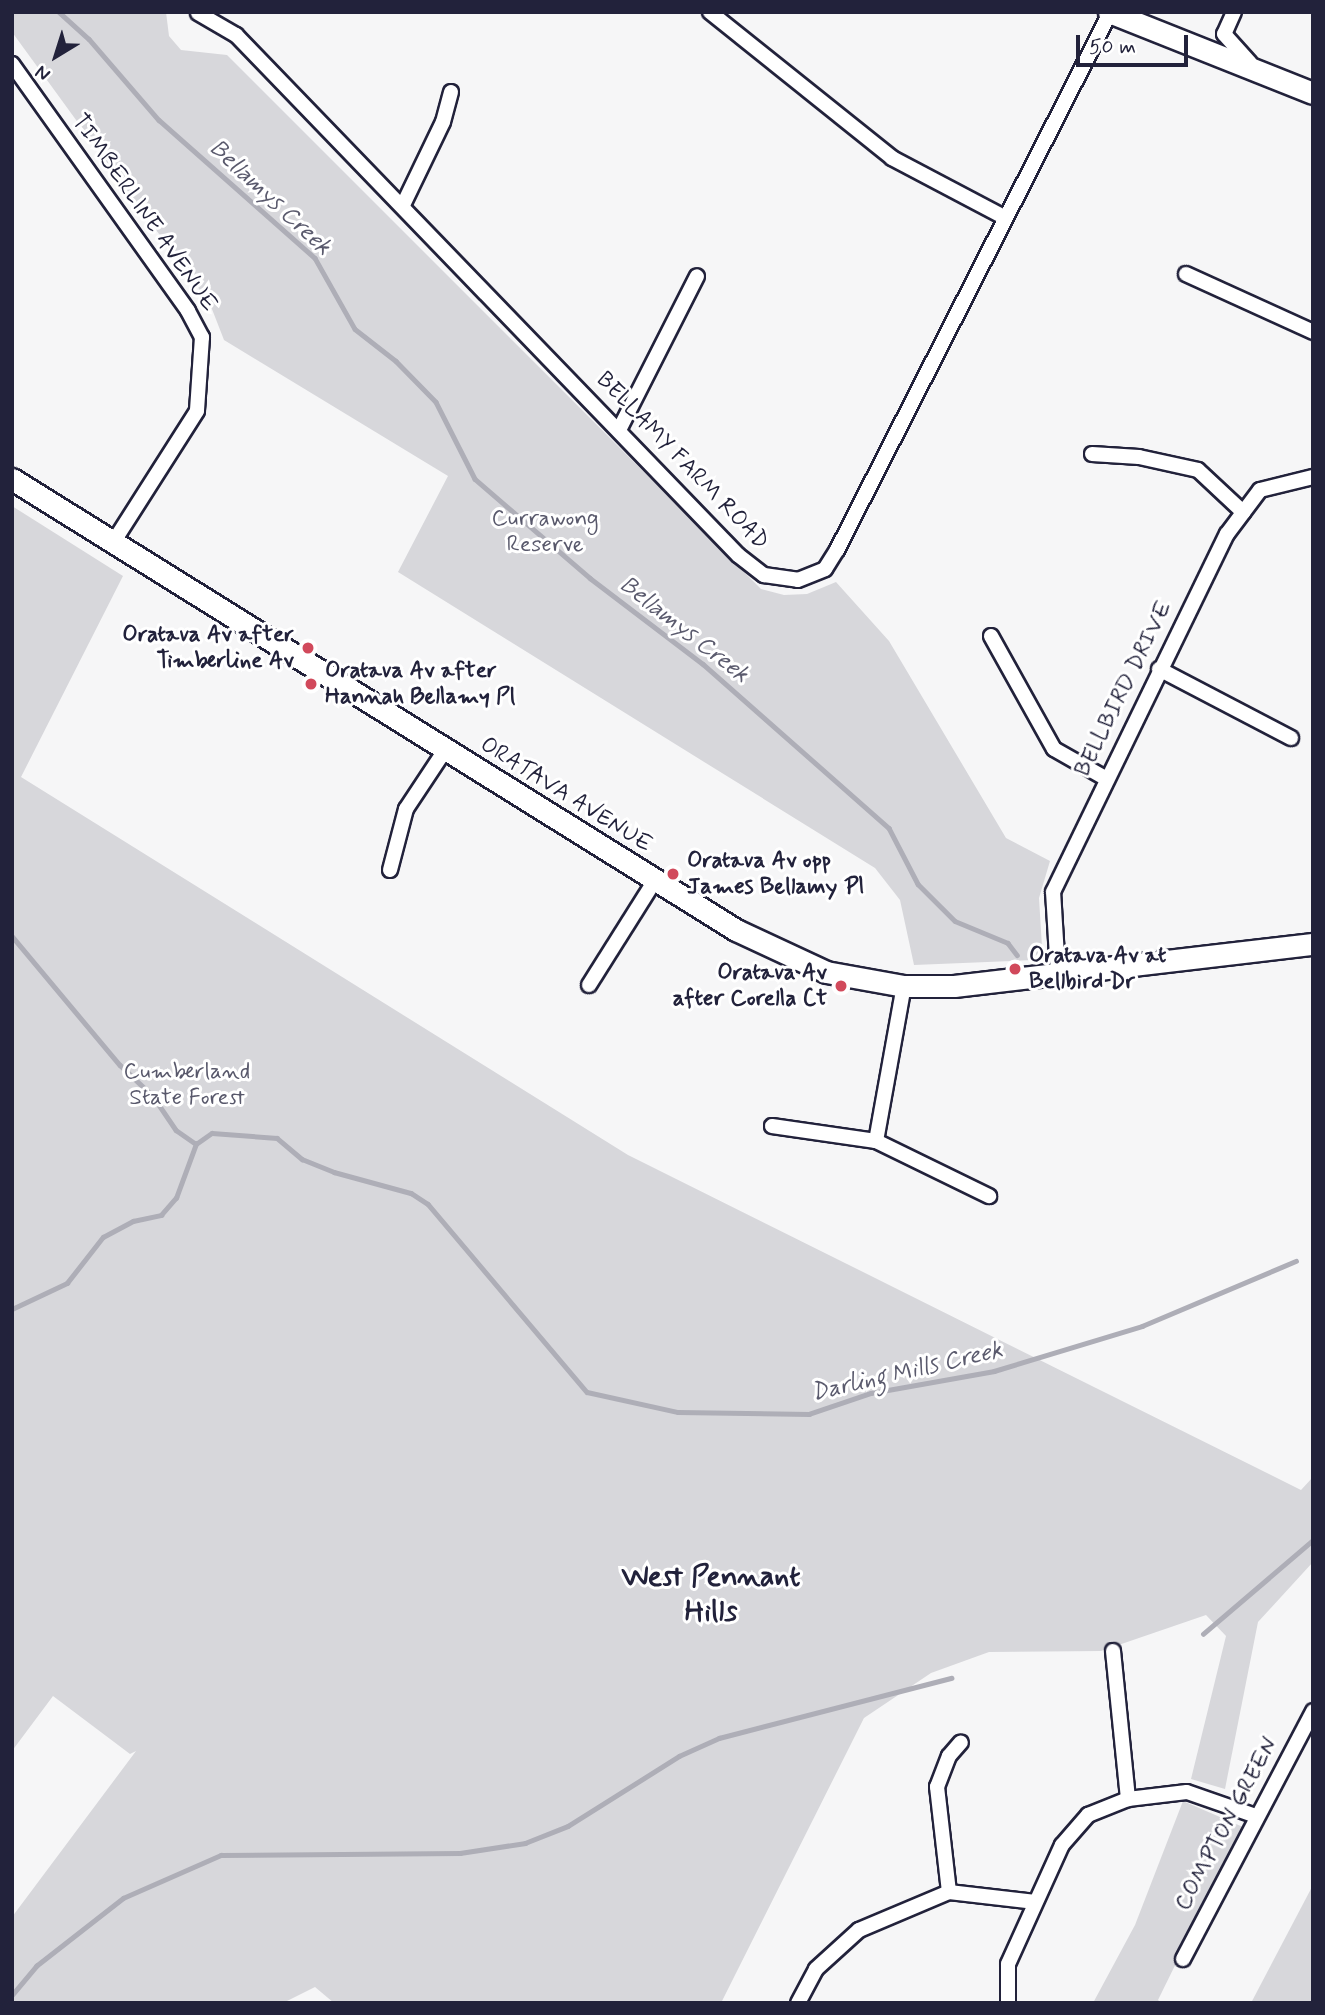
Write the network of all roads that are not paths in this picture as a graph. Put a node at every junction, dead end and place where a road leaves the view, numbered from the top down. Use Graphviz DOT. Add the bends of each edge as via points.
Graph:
graph roads {
  1 [pos="709,12"];
  2 [pos="1110,12"];
  3 [pos="1234,12"];
  4 [pos="198,13"];
  5 [pos="12,64"];
  6 [pos="1264,76"];
  7 [pos="451,92"];
  8 [pos="1313,93"];
  9 [pos="403,205"];
  10 [pos="1004,217"];
  11 [pos="1186,274"];
  12 [pos="697,276"];
  13 [pos="1313,332"];
  14 [pos="620,428"];
  15 [pos="1092,454"];
  16 [pos="1313,477"];
  17 [pos="12,479"];
  18 [pos="1243,512"];
  19 [pos="113,543"];
  20 [pos="991,636"];
  21 [pos="1159,669"];
  22 [pos="1291,738"];
  23 [pos="444,750"];
  24 [pos="1105,778"];
  25 [pos="390,870"];
  26 [pos="655,880"];
  27 [pos="1313,944"];
  28 [pos="1058,972"];
  29 [pos="589,985"];
  30 [pos="904,986"];
  31 [pos="772,1126"];
  32 [pos="876,1141"];
  33 [pos="989,1196"];
  34 [pos="1113,1651"];
  35 [pos="1313,1711"];
  36 [pos="961,1742"];
  37 [pos="1128,1799"];
  38 [pos="1256,1816"];
  39 [pos="949,1892"];
  40 [pos="1035,1902"];
  41 [pos="1183,1959"];
  42 [pos="798,2003"];
  43 [pos="1009,2003"];
  1 -- 10 [label="street" via="892,158"];
  2 -- 6 [label="street"];
  2 -- 10 [label="street, BELLAMY FARM ROAD"];
  3 -- 6 [label="street" via="1224,34"];
  4 -- 9 [label="street, BELLAMY FARM ROAD" via="236,35"];
  5 -- 19 [label="street, TIMBERLINE AVENUE" via="202,337 197,411"];
  6 -- 8 [label="street"];
  7 -- 9 [label="street" via="443,122"];
  9 -- 14 [label="street, BELLAMY FARM ROAD"];
  10 -- 14 [label="street, BELLAMY FARM ROAD" via="837,551 813,576 798,580 764,575 738,555"];
  11 -- 13 [label="street"];
  12 -- 14 [label="street"];
  15 -- 18 [label="street" via="1139,457 1198,470"];
  16 -- 18 [label="street, BELLBIRD DRIVE" via="1260,490"];
  17 -- 19 [label="street, ORATAVA AVENUE"];
  18 -- 21 [label="street, BELLBIRD DRIVE" via="1227,534"];
  19 -- 23 [label="street, ORATAVA AVENUE"];
  20 -- 24 [label="street" via="1054,749"];
  21 -- 22 [label="street"];
  21 -- 24 [label="street, BELLBIRD DRIVE"];
  23 -- 25 [label="street" via="405,809"];
  23 -- 26 [label="street, ORATAVA AVENUE"];
  24 -- 28 [label="street, BELLBIRD DRIVE" via="1053,892"];
  26 -- 29 [label="street"];
  26 -- 30 [label="street, ORATAVA AVENUE" via="797,962"];
  27 -- 28 [label="street, ORATAVA AVENUE"];
  28 -- 30 [label="street, ORATAVA AVENUE" via="954,986"];
  30 -- 32 [label="street"];
  31 -- 32 [label="street"];
  32 -- 33 [label="street"];
  34 -- 37 [label="street"];
  35 -- 38 [label="street, COMPTON GREEN"];
  36 -- 39 [label="street" via="949,1756 937,1787"];
  37 -- 38 [label="street" via="1187,1792"];
  37 -- 40 [label="street" via="1088,1815 1062,1845"];
  38 -- 41 [label="street, COMPTON GREEN"];
  39 -- 40 [label="street"];
  39 -- 42 [label="street" via="859,1930 816,1969"];
  40 -- 43 [label="street" via="1008,1964"];
}
